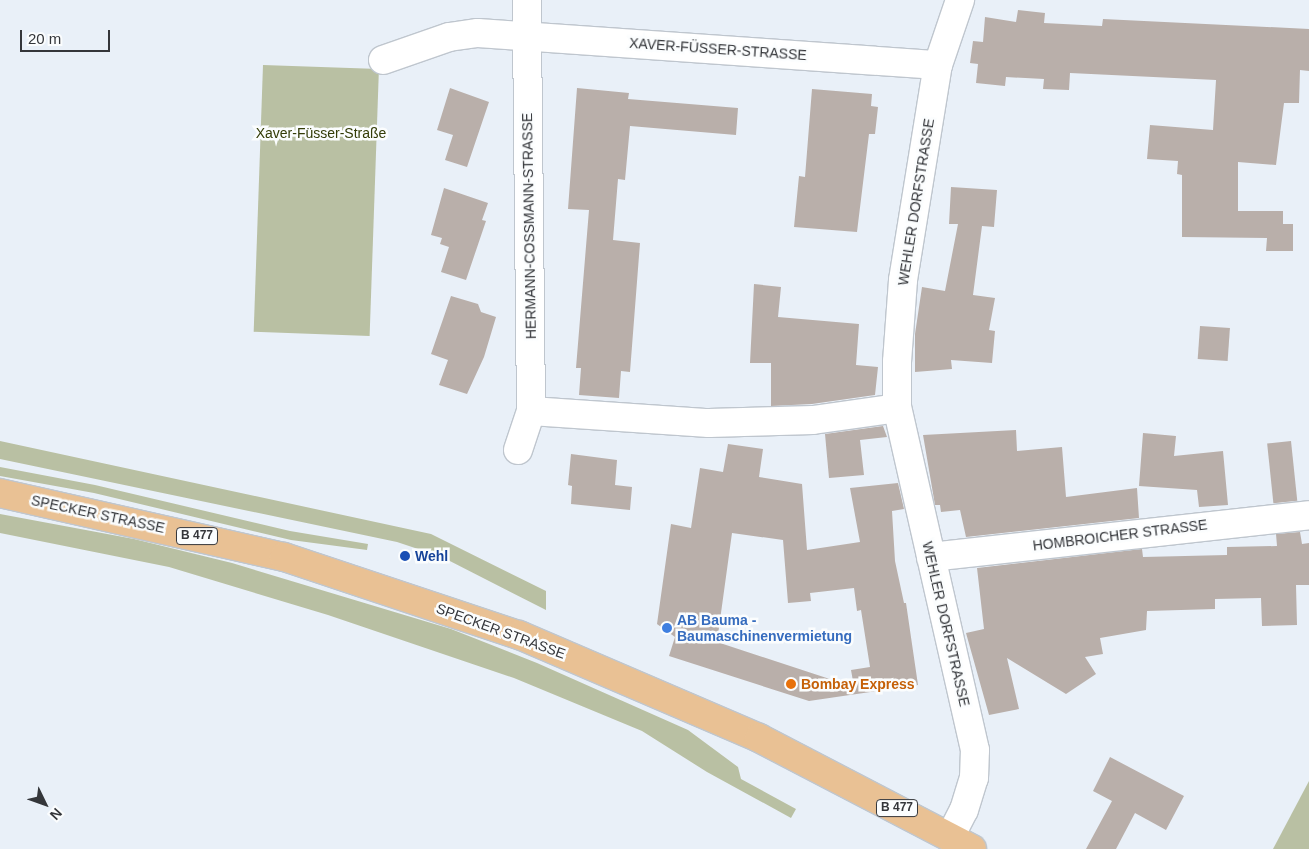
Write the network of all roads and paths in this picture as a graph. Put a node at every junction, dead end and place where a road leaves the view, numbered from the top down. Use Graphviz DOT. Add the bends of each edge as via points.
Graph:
graph roads {
  1 [pos="527,0"];
  2 [pos="960,0"];
  3 [pos="528,34"];
  4 [pos="383,60"];
  5 [pos="938,65"];
  6 [pos="898,408"];
  7 [pos="531,411"];
  8 [pos="518,450"];
  9 [pos="0,494"];
  10 [pos="1309,515"];
  11 [pos="931,557"];
  12 [pos="961,843"];
  1 -- 3 [label="street, HERMANN-COSSMANN-STRASSE"];
  2 -- 5 [label="street, WEHLER DORFSTRASSE"];
  3 -- 4 [label="street, XAVER-FÜSSER-STRASSE" via="478,33 449,38"];
  3 -- 5 [label="street, XAVER-FÜSSER-STRASSE"];
  3 -- 7 [label="street, HERMANN-COSSMANN-STRASSE"];
  5 -- 6 [label="street, WEHLER DORFSTRASSE" via="903,280 898,336"];
  6 -- 7 [label="street" via="813,420 709,422"];
  6 -- 11 [label="street, WEHLER DORFSTRASSE"];
  7 -- 8 [label="street, HERMANN-COSSMANN-STRASSE"];
  9 -- 12 [label="main road, SPECKER STRASSE / B 477" via="284,557 519,635 759,738"];
  10 -- 11 [label="street, HOMBROICHER STRASSE"];
  11 -- 12 [label="street, WEHLER DORFSTRASSE" via="975,750 974,778 964,810"];
}
